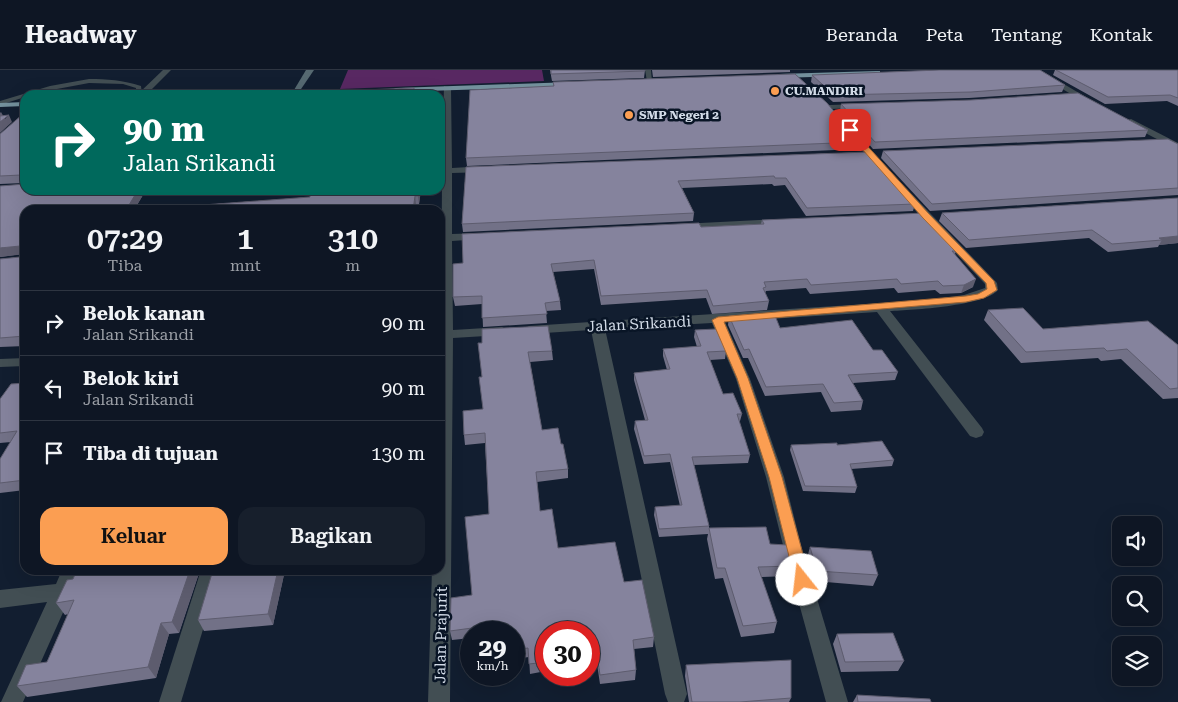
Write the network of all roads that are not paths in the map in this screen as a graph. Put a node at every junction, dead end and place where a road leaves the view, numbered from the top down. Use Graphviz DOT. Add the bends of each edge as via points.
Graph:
graph roads {
  1 [pos="167,70"];
  2 [pos="310,70"];
  3 [pos="648,70"];
  4 [pos="1035,70"];
  5 [pos="885,73"];
  6 [pos="796,75"];
  7 [pos="766,76"];
  8 [pos="660,80"];
  9 [pos="641,81"];
  10 [pos="650,81"];
  11 [pos="582,83"];
  12 [pos="447,88"];
  13 [pos="809,88"];
  14 [pos="42,90"];
  15 [pos="139,90"];
  16 [pos="145,90"];
  17 [pos="297,90"];
  18 [pos="390,90"];
  19 [pos="1077,95"];
  20 [pos="1057,96"];
  21 [pos="20,97"];
  22 [pos="0,104"];
  23 [pos="20,104"];
  24 [pos="870,105"];
  25 [pos="1104,108"];
  26 [pos="1121,117"];
  27 [pos="1146,140"];
  28 [pos="1165,140"];
  29 [pos="445,143"];
  30 [pos="1178,147"];
  31 [pos="496,168"];
  32 [pos="445,170"];
  33 [pos="945,215"];
  34 [pos="921,216"];
  35 [pos="788,222"];
  36 [pos="671,228"];
  37 [pos="494,236"];
  38 [pos="445,238"];
  39 [pos="880,307"];
  40 [pos="718,320"];
  41 [pos="597,326"];
  42 [pos="445,335"];
  43 [pos="20,362"];
  44 [pos="0,363"];
  45 [pos="976,432"];
  46 [pos="70,575"];
  47 [pos="209,575"];
  48 [pos="440,575"];
  49 [pos="61,592"];
  50 [pos="0,599"];
  51 [pos="676,694"];
  52 [pos="12,702"];
  53 [pos="170,702"];
  54 [pos="439,702"];
  55 [pos="838,702"];
  1 -- 16 [label="street"];
  2 -- 17 [label="street"];
  3 -- 10 [label="lane"];
  4 -- 19 [label="street"];
  5 -- 6 [label="highway"];
  6 -- 7 [label="highway"];
  6 -- 13 [label="street"];
  8 -- 10 [label="highway"];
  9 -- 10 [label="highway"];
  11 -- 12 [label="highway"];
  12 -- 18 [label="highway"];
  12 -- 29 [label="street, Jalan Prajurit"];
  14 -- 15 [label="lane" via="103,80 120,81"];
  19 -- 20 [label="street"];
  19 -- 25 [label="street"];
  21 -- 22 [label="lane"];
  22 -- 23 [label="highway"];
  24 -- 34 [label="street, Jalan Srikandi" via="826,104"];
  26 -- 28 [label="street"];
  27 -- 28 [label="street"];
  28 -- 30 [label="street"];
  31 -- 32 [label="street"];
  33 -- 34 [label="street"];
  34 -- 39 [label="street, Jalan Srikandi" via="991,283 992,290 966,299"];
  35 -- 36 [label="street"];
  37 -- 38 [label="street"];
  39 -- 40 [label="street, Jalan Srikandi"];
  39 -- 45 [label="street"];
  40 -- 41 [label="street, Jalan Srikandi"];
  40 -- 55 [label="street" via="743,378 775,477"];
  41 -- 42 [label="street, Jalan Srikandi"];
  41 -- 51 [label="street"];
  43 -- 44 [label="street"];
  46 -- 49 [label="street"];
  47 -- 53 [label="street"];
  48 -- 54 [label="street, Jalan Prajurit"];
  49 -- 50 [label="street"];
  49 -- 52 [label="street"];
}
